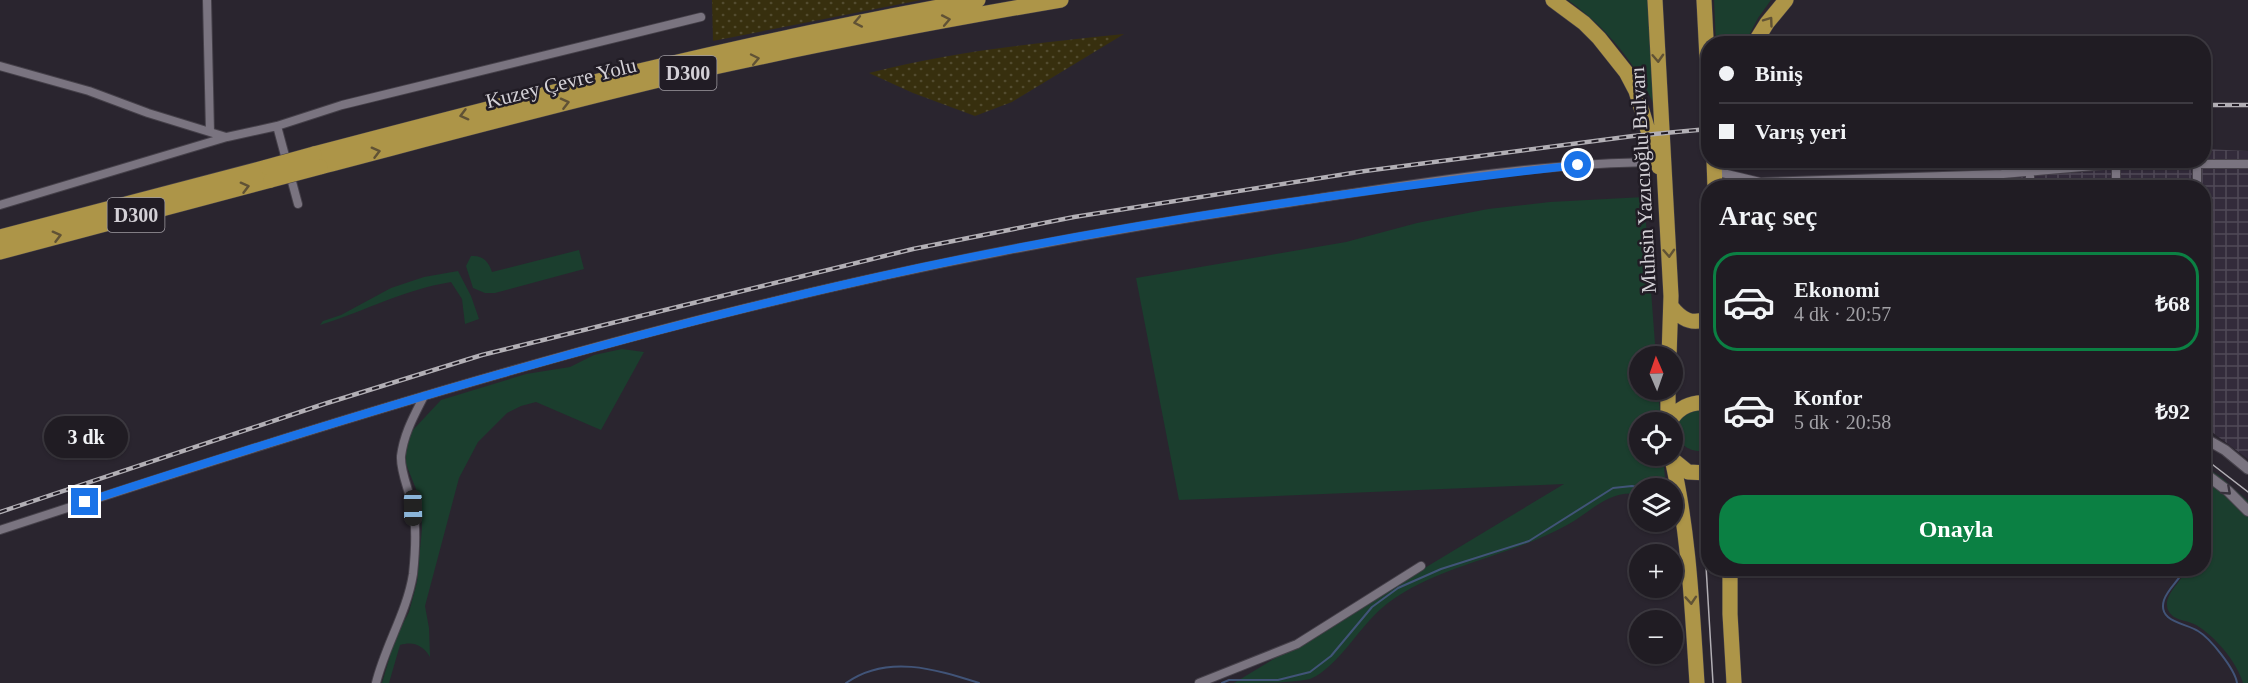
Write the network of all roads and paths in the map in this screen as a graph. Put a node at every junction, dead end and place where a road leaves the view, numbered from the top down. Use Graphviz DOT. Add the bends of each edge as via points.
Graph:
graph roads {
  1 [pos="207,0"];
  2 [pos="978,0"];
  3 [pos="1061,0"];
  4 [pos="1553,0"];
  5 [pos="1786,0"];
  6 [pos="1704,1"];
  7 [pos="1656,2"];
  8 [pos="700,17"];
  9 [pos="1706,36"];
  10 [pos="1759,36"];
  11 [pos="0,66"];
  12 [pos="277,126"];
  13 [pos="210,132"];
  14 [pos="227,137"];
  15 [pos="317,161"];
  16 [pos="1658,162"];
  17 [pos="2211,163"];
  18 [pos="2248,164"];
  19 [pos="1726,168"];
  20 [pos="2067,168"];
  21 [pos="2030,171"];
  22 [pos="269,173"];
  23 [pos="2003,174"];
  24 [pos="1758,180"];
  25 [pos="1823,180"];
  26 [pos="2000,180"];
  27 [pos="2030,180"];
  28 [pos="1666,186"];
  29 [pos="298,204"];
  30 [pos="0,205"];
  31 [pos="0,237"];
  32 [pos="0,252"];
  33 [pos="1671,306"];
  34 [pos="1701,320"];
  35 [pos="1669,346"];
  36 [pos="424,396"];
  37 [pos="1701,403"];
  38 [pos="1678,412"];
  39 [pos="2211,443"];
  40 [pos="1673,466"];
  41 [pos="1681,466"];
  42 [pos="2248,469"];
  43 [pos="1701,473"];
  44 [pos="2211,478"];
  45 [pos="2248,511"];
  46 [pos="0,530"];
  47 [pos="1421,566"];
  48 [pos="1730,576"];
  49 [pos="376,683"];
  50 [pos="1199,683"];
  51 [pos="1696,683"];
  52 [pos="1734,683"];
  1 -- 13 [label="street"];
  2 -- 15 [label="highway, Kuzey Çevre Yolu / D300, one-way" via="710,53 559,90"];
  15 -- 3 [label="highway, Kuzey Çevre Yolu / D300, one-way" via="712,68"];
  4 -- 16 [label="highway" via="1592,30 1626,72"];
  10 -- 5 [label="highway, one-way"];
  6 -- 9 [label="highway"];
  7 -- 28 [label="highway, Muhsin Yazıcıoğlu Bulvarı, one-way"];
  8 -- 12 [label="street" via="353,102"];
  11 -- 13 [label="street"];
  12 -- 14 [label="street"];
  12 -- 29 [label="street"];
  13 -- 14 [label="street"];
  14 -- 30 [label="street"];
  15 -- 22 [label="highway, D300, bridge"];
  16 -- 28 [label="highway"];
  16 -- 36 [label="street" via="1578,165 1429,182 1051,241 746,308"];
  17 -- 18 [label="street"];
  19 -- 24 [label="street"];
  20 -- 21 [label="street"];
  21 -- 23 [label="street"];
  21 -- 27 [label="street"];
  22 -- 31 [label="highway, D300"];
  32 -- 22 [label="highway, D300, one-way"];
  23 -- 25 [label="street"];
  23 -- 26 [label="street"];
  28 -- 33 [label="highway, Muhsin Yazıcıoğlu Bulvarı, one-way"];
  33 -- 34 [label="highway" via="1691,322"];
  33 -- 35 [label="highway, Muhsin Yazıcıoğlu Bulvarı"];
  36 -- 46 [label="street"];
  36 -- 49 [label="street" via="407,429 401,458 413,508 412,576"];
  37 -- 38 [label="highway"];
  39 -- 42 [label="street"];
  40 -- 51 [label="highway, one-way" via="1688,560"];
  41 -- 43 [label="highway" via="1688,472"];
  44 -- 45 [label="street, one-way"];
  47 -- 50 [label="street" via="1297,644"];
  48 -- 52 [label="highway"];
}
